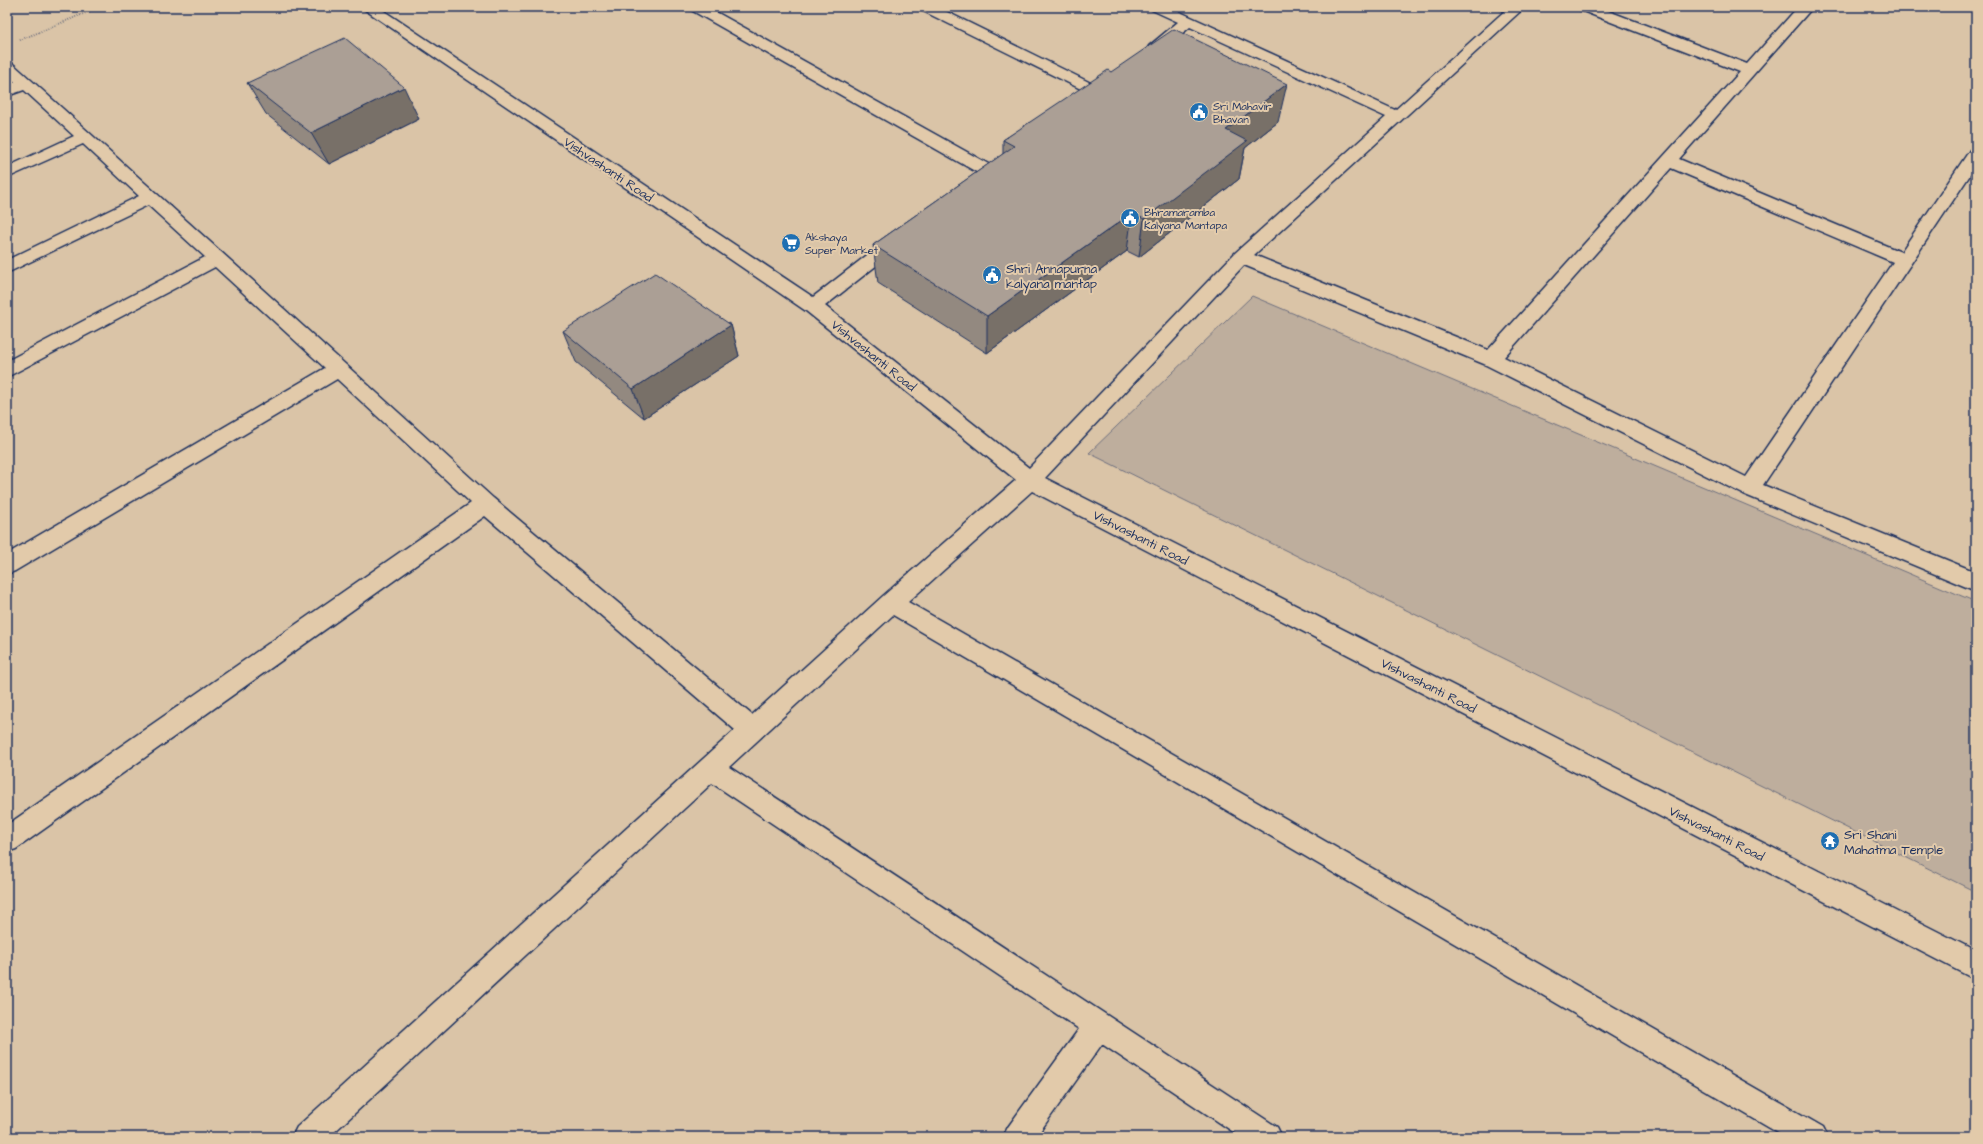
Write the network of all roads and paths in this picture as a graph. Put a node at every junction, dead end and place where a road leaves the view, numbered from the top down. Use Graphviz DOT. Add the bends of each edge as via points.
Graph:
graph roads {
  1 [pos="100,7"];
  2 [pos="370,7"];
  3 [pos="696,7"];
  4 [pos="926,7"];
  5 [pos="1157,7"];
  6 [pos="1518,7"];
  7 [pos="1585,7"];
  8 [pos="1806,7"];
  9 [pos="1189,21"];
  10 [pos="14,43"];
  11 [pos="1140,59"];
  12 [pos="7,66"];
  13 [pos="1750,70"];
  14 [pos="26,84"];
  15 [pos="7,92"];
  16 [pos="1098,92"];
  17 [pos="1396,116"];
  18 [pos="85,137"];
  19 [pos="1976,154"];
  20 [pos="1669,161"];
  21 [pos="986,171"];
  22 [pos="7,173"];
  23 [pos="150,197"];
  24 [pos="912,228"];
  25 [pos="1241,257"];
  26 [pos="217,258"];
  27 [pos="1904,260"];
  28 [pos="7,267"];
  29 [pos="813,306"];
  30 [pos="1491,359"];
  31 [pos="339,369"];
  32 [pos="7,370"];
  33 [pos="1030,480"];
  34 [pos="1750,488"];
  35 [pos="486,504"];
  36 [pos="7,565"];
  37 [pos="1976,582"];
  38 [pos="891,603"];
  39 [pos="753,730"];
  40 [pos="710,768"];
  41 [pos="7,840"];
  42 [pos="1976,966"];
  43 [pos="1098,1026"];
  44 [pos="307,1137"];
  45 [pos="1018,1137"];
  46 [pos="1267,1137"];
  47 [pos="1813,1137"];
  1 -- 10 [label="path"];
  2 -- 29 [label="street, Vishvashanti Road"];
  3 -- 21 [label="street"];
  4 -- 16 [label="street"];
  5 -- 9 [label="street"];
  6 -- 17 [label="street"];
  7 -- 13 [label="street"];
  8 -- 13 [label="street"];
  9 -- 11 [label="street"];
  9 -- 17 [label="street"];
  12 -- 14 [label="street"];
  13 -- 20 [label="street"];
  14 -- 15 [label="street"];
  14 -- 18 [label="street"];
  17 -- 25 [label="street"];
  18 -- 22 [label="street"];
  18 -- 23 [label="street"];
  19 -- 27 [label="street"];
  20 -- 27 [label="street"];
  20 -- 30 [label="street"];
  23 -- 26 [label="street"];
  23 -- 28 [label="street"];
  24 -- 29 [label="street"];
  25 -- 30 [label="street"];
  25 -- 33 [label="street"];
  26 -- 31 [label="street"];
  26 -- 32 [label="street"];
  27 -- 34 [label="street"];
  29 -- 33 [label="street, Vishvashanti Road"];
  30 -- 34 [label="street"];
  31 -- 35 [label="street"];
  31 -- 36 [label="street"];
  33 -- 38 [label="street"];
  33 -- 42 [label="street, Vishvashanti Road"];
  34 -- 37 [label="street"];
  35 -- 39 [label="street"];
  35 -- 41 [label="street"];
  38 -- 39 [label="street"];
  38 -- 47 [label="street"];
  39 -- 40 [label="street"];
  40 -- 43 [label="street"];
  40 -- 44 [label="street"];
  43 -- 45 [label="street"];
  43 -- 46 [label="street"];
}
